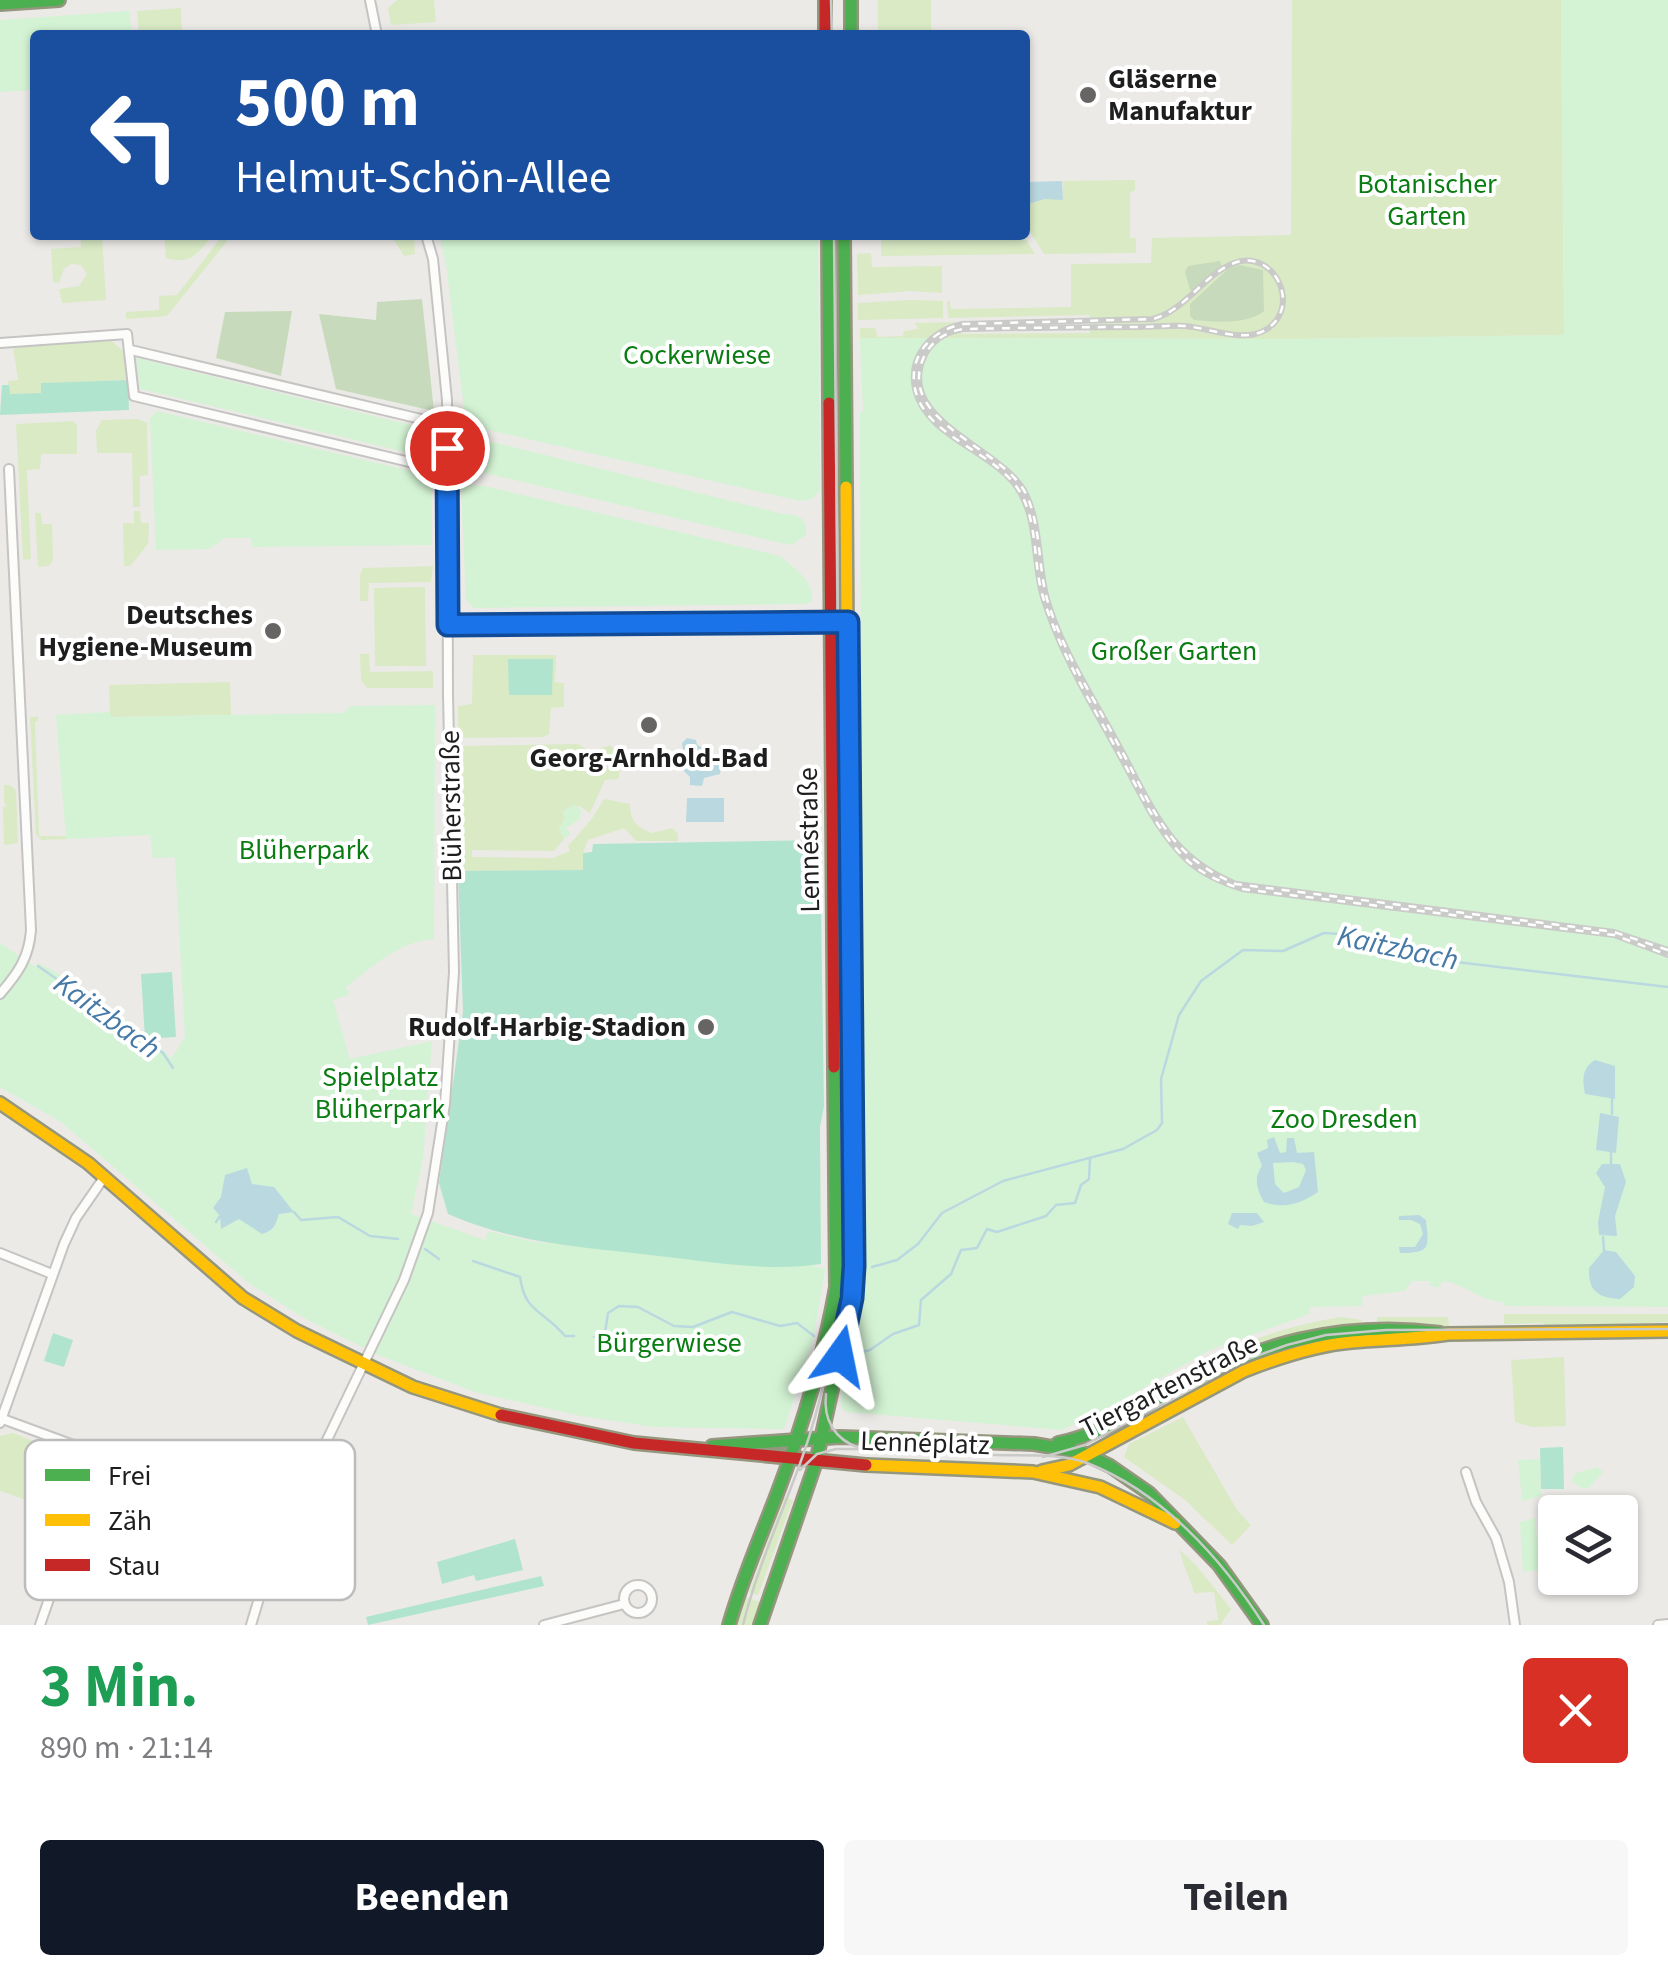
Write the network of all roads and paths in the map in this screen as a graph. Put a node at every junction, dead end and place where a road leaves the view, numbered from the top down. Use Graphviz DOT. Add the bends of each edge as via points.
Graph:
graph roads {
  1 [pos="59,0"];
  2 [pos="370,0"];
  3 [pos="825,0"];
  4 [pos="851,0"];
  5 [pos="0,4"];
  6 [pos="375,30"];
  7 [pos="825,30"];
  8 [pos="852,30"];
  9 [pos="427,240"];
  10 [pos="828,240"];
  11 [pos="844,240"];
  12 [pos="0,342"];
  13 [pos="131,350"];
  14 [pos="446,425"];
  15 [pos="9,470"];
  16 [pos="447,471"];
  17 [pos="832,621"];
  18 [pos="848,622"];
  19 [pos="448,625"];
  20 [pos="0,994"];
  21 [pos="0,1103"];
  22 [pos="105,1176"];
  23 [pos="0,1254"];
  24 [pos="52,1274"];
  25 [pos="1668,1331"];
  26 [pos="1448,1334"];
  27 [pos="365,1365"];
  28 [pos="0,1420"];
  29 [pos="820,1438"];
  30 [pos="59,1440"];
  31 [pos="329,1440"];
  32 [pos="795,1440"];
  33 [pos="1034,1444"];
  34 [pos="688,1448"];
  35 [pos="1088,1454"];
  36 [pos="790,1458"];
  37 [pos="816,1462"];
  38 [pos="1033,1472"];
  39 [pos="1466,1472"];
  40 [pos="1175,1523"];
  41 [pos="49,1600"];
  42 [pos="258,1600"];
  43 [pos="624,1604"];
  44 [pos="1668,1624"];
  45 [pos="40,1625"];
  46 [pos="251,1625"];
  47 [pos="544,1625"];
  48 [pos="730,1625"];
  49 [pos="760,1625"];
  50 [pos="1262,1625"];
  51 [pos="1516,1625"];
  52 [pos="1658,1625"];
  1 -- 5 [label="main road"];
  2 -- 6 [label="street"];
  3 -- 7 [label="main road"];
  4 -- 8 [label="main road"];
  9 -- 14 [label="street, Blüherstraße"];
  10 -- 17 [label="main road, Lennéstraße"];
  11 -- 18 [label="main road, Lennéstraße"];
  12 -- 13 [label="street" via="127,334"];
  13 -- 14 [label="street"];
  13 -- 16 [label="street" via="134,396"];
  14 -- 16 [label="street, Blüherstraße"];
  15 -- 20 [label="street" via="31,930 27,956"];
  16 -- 19 [label="street, Blüherstraße"];
  17 -- 18 [label="street"];
  17 -- 19 [label="street"];
  17 -- 32 [label="main road, Lennéstraße" via="836,1287"];
  18 -- 29 [label="main road, Lennéstraße" via="854,1266 848,1324"];
  19 -- 27 [label="street, Blüherstraße" via="454,972 445,1104 428,1213"];
  21 -- 22 [label="main road"];
  22 -- 24 [label="street" via="76,1218"];
  22 -- 27 [label="main road" via="243,1298"];
  23 -- 24 [label="street"];
  24 -- 28 [label="street"];
  25 -- 26 [label="main road, Tiergartenstraße"];
  26 -- 33 [label="main road, Tiergartenstraße" via="1386,1327 1308,1334 1240,1356 1086,1436"];
  26 -- 35 [label="main road, Tiergartenstraße" via="1348,1342 1269,1360"];
  27 -- 31 [label="street, Blüherstraße"];
  27 -- 34 [label="main road" via="466,1406 536,1424"];
  28 -- 30 [label="street"];
  29 -- 32 [label="main road, Lennéplatz"];
  29 -- 33 [label="main road, Lennéplatz"];
  29 -- 37 [label="main road, Lennéplatz"];
  32 -- 34 [label="main road, Lennéplatz"];
  32 -- 36 [label="main road"];
  33 -- 35 [label="main road"];
  34 -- 36 [label="main road, Lennéplatz"];
  35 -- 38 [label="main road, Tiergartenstraße"];
  35 -- 40 [label="main road" via="1149,1494"];
  36 -- 37 [label="main road, Lennéplatz"];
  36 -- 48 [label="main road"];
  37 -- 38 [label="main road, Lennéplatz"];
  37 -- 49 [label="main road"];
  38 -- 40 [label="main road" via="1100,1487"];
  39 -- 51 [label="street" via="1510,1582"];
  40 -- 50 [label="main road" via="1218,1565"];
  41 -- 45 [label="street"];
  42 -- 46 [label="street, Blüherstraße"];
  43 -- 47 [label="street"];
  44 -- 52 [label="street"];
}
